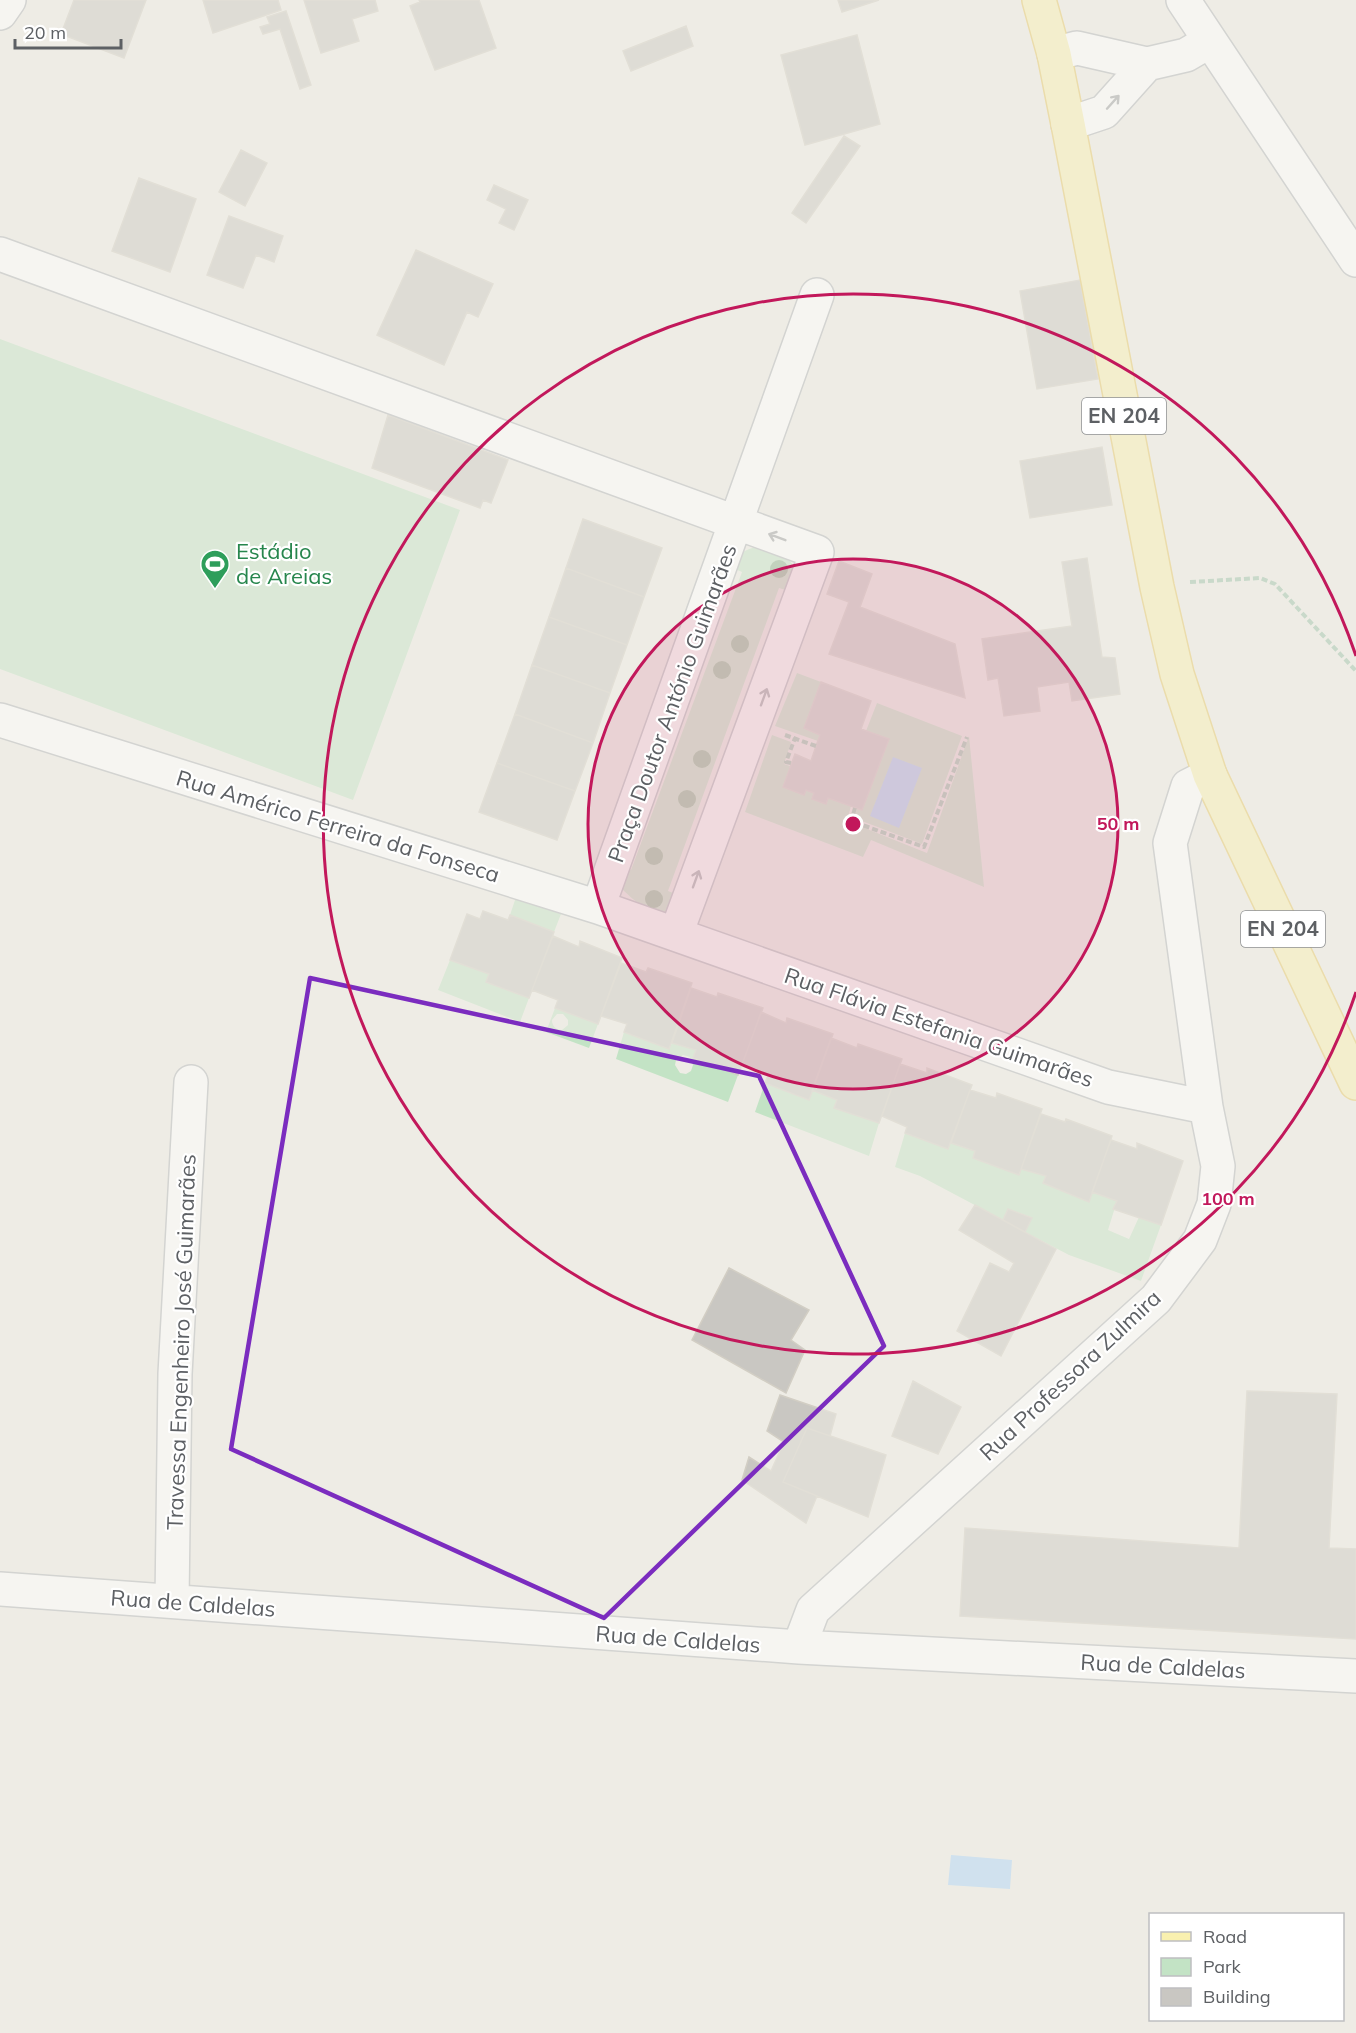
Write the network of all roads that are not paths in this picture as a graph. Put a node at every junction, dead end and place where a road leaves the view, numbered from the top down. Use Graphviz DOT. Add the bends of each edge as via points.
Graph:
graph roads {
  1 [pos="9,0"];
  2 [pos="1039,0"];
  3 [pos="1183,0"];
  4 [pos="0,14"];
  5 [pos="1210,41"];
  6 [pos="1054,54"];
  7 [pos="1147,64"];
  8 [pos="1068,124"];
  9 [pos="0,254"];
  10 [pos="1356,260"];
  11 [pos="817,295"];
  12 [pos="737,522"];
  13 [pos="0,720"];
  14 [pos="1210,775"];
  15 [pos="598,907"];
  16 [pos="676,934"];
  17 [pos="192,1082"];
  18 [pos="1356,1083"];
  19 [pos="1206,1107"];
  20 [pos="0,1589"];
  21 [pos="172,1601"];
  22 [pos="799,1647"];
  23 [pos="1356,1676"];
  1 -- 4 [label="street"];
  2 -- 6 [label="main road, EN 204"];
  3 -- 5 [label="street"];
  5 -- 7 [label="street" via="1186,55"];
  5 -- 10 [label="street"];
  6 -- 7 [label="street" via="1077,48"];
  6 -- 8 [label="main road, EN 204"];
  8 -- 7 [label="street, one-way" via="1104,112"];
  8 -- 14 [label="main road, EN 204" via="1157,587 1178,675"];
  9 -- 12 [label="street"];
  11 -- 12 [label="street"];
  12 -- 15 [label="street, Praça Doutor António Guimarães"];
  16 -- 12 [label="street, Praça Doutor António Guimarães, one-way" via="817,552"];
  13 -- 15 [label="street, Rua Américo Ferreira da Fonseca"];
  14 -- 18 [label="main road, EN 204"];
  14 -- 19 [label="street, Rua Professora Zulmira" via="1188,786 1170,843"];
  15 -- 16 [label="street, Rua Américo Ferreira da Fonseca"];
  16 -- 19 [label="street, Rua Flávia Estefania Guimarães" via="1108,1087"];
  17 -- 21 [label="street, Travessa Engenheiro José Guimarães" via="175,1374"];
  19 -- 22 [label="street, Rua Professora Zulmira" via="1218,1166 1214,1204 1200,1240 1156,1299 813,1610"];
  20 -- 21 [label="street, Rua de Caldelas"];
  21 -- 22 [label="street, Rua de Caldelas"];
  22 -- 23 [label="street, Rua de Caldelas"];
}
